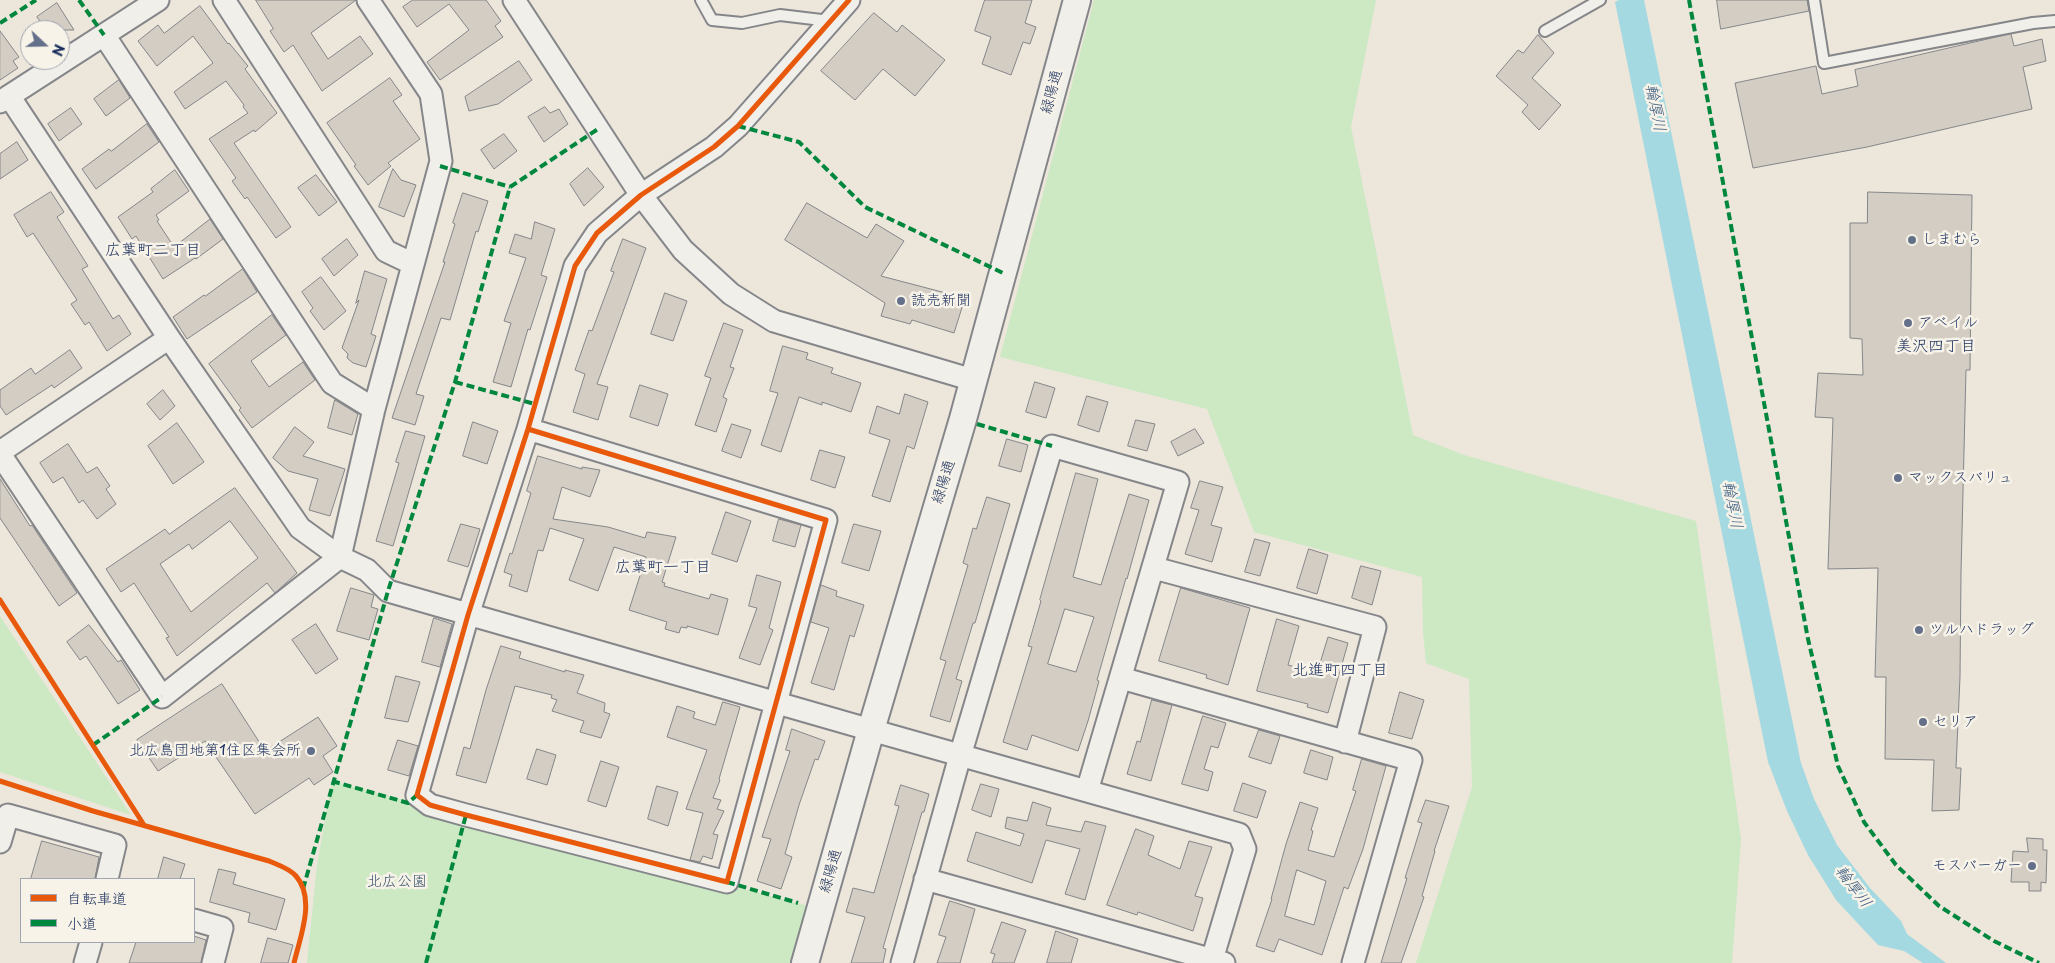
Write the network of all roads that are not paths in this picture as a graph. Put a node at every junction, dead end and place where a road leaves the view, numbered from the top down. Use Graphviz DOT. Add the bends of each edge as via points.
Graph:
graph roads {
  1 [pos="158,0"];
  2 [pos="224,0"];
  3 [pos="368,0"];
  4 [pos="514,0"];
  5 [pos="701,0"];
  6 [pos="849,0"];
  7 [pos="1078,0"];
  8 [pos="1600,0"];
  9 [pos="1814,0"];
  10 [pos="2055,21"];
  11 [pos="831,22"];
  12 [pos="1545,31"];
  13 [pos="104,35"];
  14 [pos="5,99"];
  15 [pos="641,195"];
  16 [pos="413,264"];
  17 [pos="169,338"];
  18 [pos="973,380"];
  19 [pos="374,409"];
  20 [pos="528,429"];
  21 [pos="0,453"];
  22 [pos="340,557"];
  23 [pos="1154,568"];
  24 [pos="468,615"];
  25 [pos="1121,678"];
  26 [pos="776,702"];
  27 [pos="871,730"];
  28 [pos="1345,742"];
  29 [pos="960,756"];
  30 [pos="1087,791"];
  31 [pos="0,842"];
  32 [pos="107,878"];
  33 [pos="925,879"];
  34 [pos="195,920"];
  35 [pos="90,943"];
  36 [pos="1215,962"];
  37 [pos="85,963"];
  38 [pos="213,963"];
  39 [pos="805,963"];
  40 [pos="902,963"];
  41 [pos="1353,963"];
  1 -- 13 [label="street"];
  2 -- 16 [label="street" via="386,251"];
  3 -- 16 [label="street" via="431,94 441,161"];
  4 -- 15 [label="street"];
  5 -- 11 [label="lane" via="712,20 742,23 780,15"];
  6 -- 11 [label="street"];
  7 -- 18 [label="street, 緑陽通"];
  8 -- 12 [label="lane"];
  9 -- 10 [label="lane" via="1824,62"];
  11 -- 15 [label="street" via="738,126 714,147"];
  13 -- 14 [label="street"];
  13 -- 19 [label="street" via="332,383"];
  14 -- 17 [label="street"];
  15 -- 18 [label="street" via="683,250 731,294 774,321"];
  15 -- 20 [label="street" via="597,233 575,266"];
  16 -- 19 [label="street"];
  17 -- 21 [label="street"];
  17 -- 22 [label="street" via="300,528"];
  18 -- 27 [label="street, 緑陽通"];
  19 -- 22 [label="street"];
  20 -- 24 [label="street"];
  20 -- 26 [label="street" via="826,520"];
  21 -- 22 [label="street" via="162,697"];
  22 -- 24 [label="street" via="367,570 388,591"];
  23 -- 25 [label="street"];
  23 -- 28 [label="street" via="1375,627"];
  23 -- 29 [label="street" via="1178,482 1052,446"];
  24 -- 26 [label="street"];
  24 -- 26 [label="street" via="417,795 430,805 727,882"];
  25 -- 28 [label="street"];
  25 -- 30 [label="street"];
  26 -- 27 [label="street"];
  27 -- 29 [label="street"];
  27 -- 39 [label="street, 緑陽通"];
  28 -- 41 [label="street" via="1411,760"];
  29 -- 30 [label="street"];
  29 -- 33 [label="street"];
  30 -- 36 [label="street" via="1239,834 1245,849"];
  31 -- 32 [label="street" via="8,815 115,845"];
  33 -- 36 [label="street"];
  33 -- 40 [label="street"];
  34 -- 38 [label="street" via="222,928"];
  35 -- 37 [label="street"];
}
